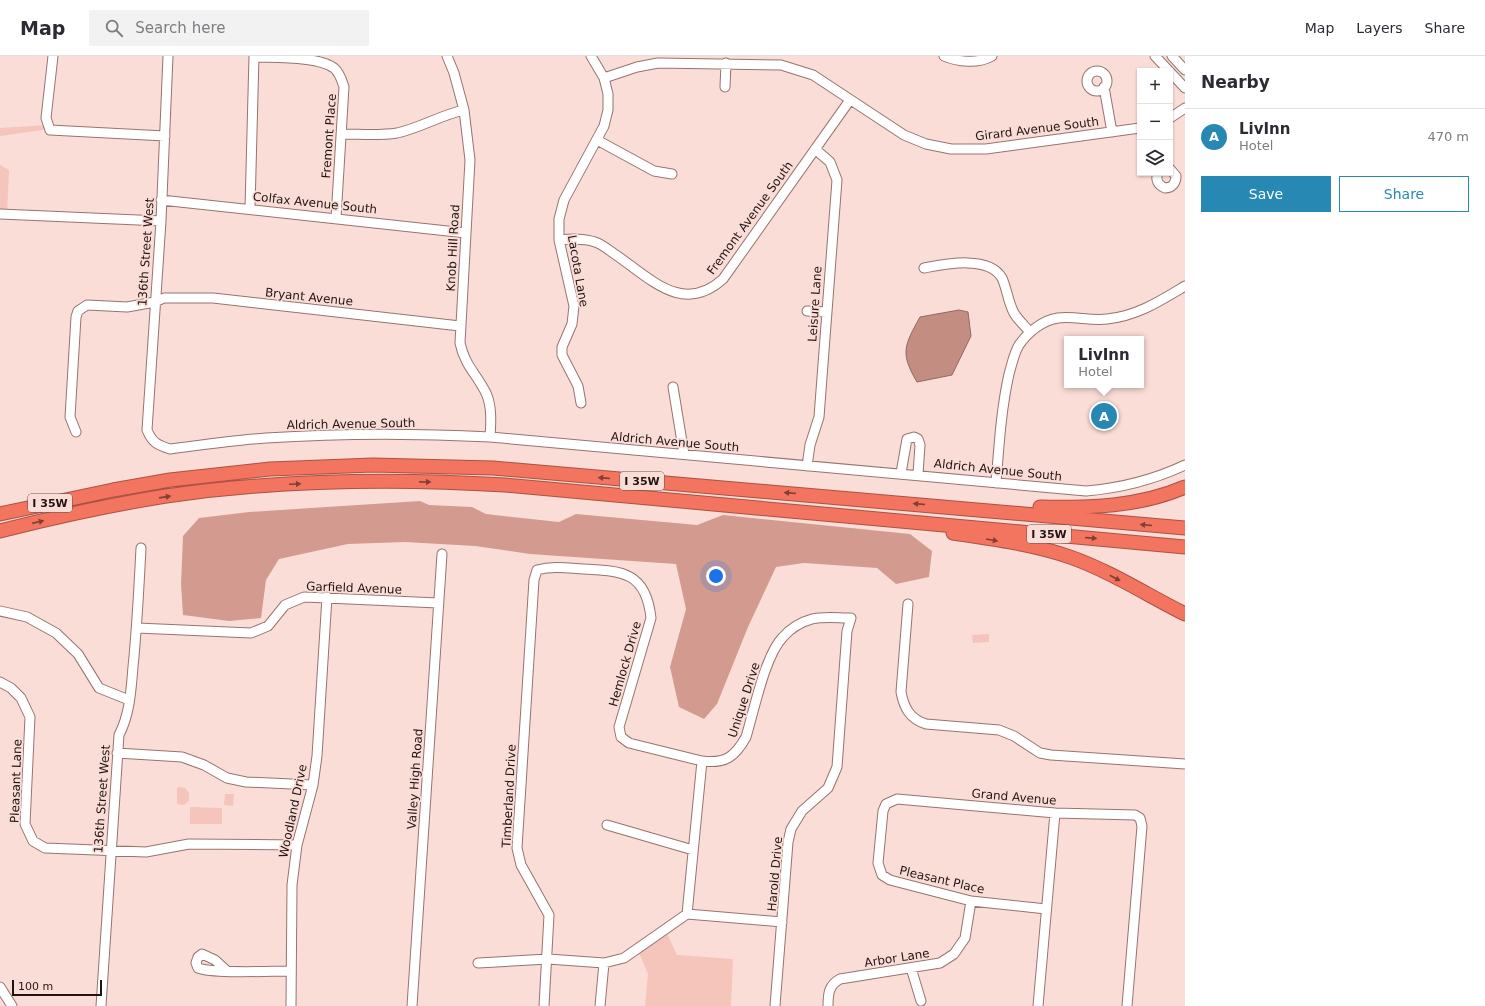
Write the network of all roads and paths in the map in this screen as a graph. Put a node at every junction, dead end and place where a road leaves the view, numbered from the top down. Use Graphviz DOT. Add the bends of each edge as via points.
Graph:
graph roads {
  1 [pos="53,56"];
  2 [pos="168,56"];
  3 [pos="254,56"];
  4 [pos="447,56"];
  5 [pos="591,56"];
  6 [pos="944,56"];
  7 [pos="992,56"];
  8 [pos="1155,56"];
  9 [pos="1172,56"];
  10 [pos="782,61"];
  11 [pos="726,63"];
  12 [pos="1166,68"];
  13 [pos="1185,70"];
  14 [pos="1173,75"];
  15 [pos="604,78"];
  16 [pos="725,87"];
  17 [pos="1104,87"];
  18 [pos="1185,88"];
  19 [pos="850,100"];
  20 [pos="1185,108"];
  21 [pos="464,110"];
  22 [pos="1173,117"];
  23 [pos="1137,128"];
  24 [pos="1112,132"];
  25 [pos="342,134"];
  26 [pos="165,136"];
  27 [pos="597,140"];
  28 [pos="815,149"];
  29 [pos="1173,172"];
  30 [pos="672,174"];
  31 [pos="1157,176"];
  32 [pos="161,200"];
  33 [pos="250,208"];
  34 [pos="0,214"];
  35 [pos="336,218"];
  36 [pos="161,221"];
  37 [pos="466,233"];
  38 [pos="559,240"];
  39 [pos="924,268"];
  40 [pos="1185,286"];
  41 [pos="155,302"];
  42 [pos="807,311"];
  43 [pos="827,312"];
  44 [pos="460,326"];
  45 [pos="1030,332"];
  46 [pos="673,387"];
  47 [pos="581,403"];
  48 [pos="76,432"];
  49 [pos="490,437"];
  50 [pos="159,446"];
  51 [pos="684,454"];
  52 [pos="1185,465"];
  53 [pos="807,466"];
  54 [pos="901,473"];
  55 [pos="918,474"];
  56 [pos="996,483"];
  57 [pos="1185,487"];
  58 [pos="936,506"];
  59 [pos="0,514"];
  60 [pos="913,521"];
  61 [pos="1185,528"];
  62 [pos="0,531"];
  63 [pos="1185,547"];
  64 [pos="141,548"];
  65 [pos="442,554"];
  66 [pos="534,580"];
  67 [pos="327,597"];
  68 [pos="438,603"];
  69 [pos="908,604"];
  70 [pos="0,611"];
  71 [pos="1185,614"];
  72 [pos="851,618"];
  73 [pos="137,628"];
  74 [pos="0,682"];
  75 [pos="130,700"];
  76 [pos="117,753"];
  77 [pos="702,761"];
  78 [pos="1185,764"];
  79 [pos="313,785"];
  80 [pos="886,804"];
  81 [pos="1055,812"];
  82 [pos="607,825"];
  83 [pos="296,845"];
  84 [pos="693,850"];
  85 [pos="111,852"];
  86 [pos="971,901"];
  87 [pos="1046,909"];
  88 [pos="687,914"];
  89 [pos="782,922"];
  90 [pos="548,959"];
  91 [pos="478,963"];
  92 [pos="604,963"];
  93 [pos="910,968"];
  94 [pos="226,970"];
  95 [pos="291,971"];
  96 [pos="0,987"];
  97 [pos="921,1000"];
  98 [pos="12,1006"];
  99 [pos="101,1006"];
  100 [pos="291,1006"];
  101 [pos="412,1006"];
  102 [pos="544,1006"];
  103 [pos="600,1006"];
  104 [pos="776,1006"];
  105 [pos="828,1006"];
  106 [pos="1038,1006"];
  107 [pos="1127,1006"];
  1 -- 26 [label="street" via="46,118 50,130"];
  2 -- 26 [label="street, 136th Street West"];
  3 -- 25 [label="street, Fremont Place" via="318,61 334,68 341,77 344,87"];
  3 -- 33 [label="street"];
  4 -- 21 [label="street, Knob Hill Road"];
  5 -- 15 [label="street, Lacota Lane"];
  6 -- 7 [label="street" via="952,60 969,62"];
  8 -- 12 [label="street"];
  9 -- 13 [label="street"];
  10 -- 11 [label="street, Girard Avenue South"];
  10 -- 19 [label="street, Girard Avenue South" via="813,75"];
  11 -- 15 [label="street, Girard Avenue South" via="658,63"];
  11 -- 16 [label="street"];
  14 -- 18 [label="street"];
  15 -- 27 [label="street, Lacota Lane" via="608,110"];
  17 -- 24 [label="street, Girard Avenue South"];
  19 -- 24 [label="street, Girard Avenue South" via="904,135 926,144 952,149 986,149"];
  19 -- 28 [label="street, Fremont Avenue South"];
  20 -- 22 [label="street"];
  21 -- 25 [label="street" via="398,132 375,135"];
  21 -- 37 [label="street, Knob Hill Road" via="470,160"];
  23 -- 24 [label="street, Girard Avenue South"];
  25 -- 35 [label="street, Fremont Place"];
  26 -- 32 [label="street, 136th Street West"];
  27 -- 30 [label="street" via="654,172"];
  27 -- 38 [label="street, Lacota Lane" via="564,200 559,219"];
  28 -- 38 [label="street, Fremont Avenue South" via="723,279 712,289 699,294 683,295 669,291 597,242"];
  28 -- 43 [label="street, Leisure Lane" via="830,162 837,180"];
  29 -- 31 [label="street" via="1176,182 1171,187 1165,188 1159,184"];
  32 -- 33 [label="street, Colfax Avenue South"];
  32 -- 36 [label="street, 136th Street West"];
  33 -- 35 [label="street, Colfax Avenue South"];
  34 -- 36 [label="street"];
  35 -- 37 [label="street, Colfax Avenue South"];
  36 -- 41 [label="street, 136th Street West"];
  37 -- 44 [label="street, Knob Hill Road"];
  38 -- 47 [label="street, Lacota Lane" via="574,306 572,324 562,346 562,355 578,386"];
  39 -- 45 [label="street" via="949,263 991,267 1001,277 1014,312"];
  40 -- 45 [label="street" via="1132,315 1107,319 1058,318 1043,323"];
  41 -- 44 [label="street, Bryant Avenue" via="164,298 213,298"];
  41 -- 48 [label="street, Bryant Avenue" via="128,307 87,305 78,311 70,417"];
  41 -- 50 [label="street, 136th Street West" via="147,430 151,439"];
  42 -- 43 [label="street"];
  43 -- 53 [label="street, Leisure Lane" via="819,418 810,445"];
  44 -- 49 [label="street, Knob Hill Road" via="463,355 489,402"];
  45 -- 56 [label="street" via="1018,346 1003,401"];
  46 -- 51 [label="street"];
  49 -- 50 [label="street, Aldrich Avenue South" via="348,434 265,438 170,449"];
  49 -- 51 [label="street, Aldrich Avenue South"];
  51 -- 53 [label="street, Aldrich Avenue South"];
  52 -- 56 [label="street, Aldrich Avenue South" via="1141,483 1114,489 1086,491"];
  53 -- 54 [label="street, Aldrich Avenue South"];
  54 -- 55 [label="street, Aldrich Avenue South"];
  54 -- 55 [label="street" via="905,444 907,439 914,437 920,445"];
  55 -- 56 [label="street, Aldrich Avenue South"];
  57 -- 58 [label="highway" via="1154,498 1122,505 1079,508"];
  58 -- 59 [label="highway, I 35W, one-way" via="493,468 373,465 270,469 170,480"];
  61 -- 58 [label="highway, I 35W, one-way"];
  62 -- 60 [label="highway, I 35W, one-way" via="180,494 277,484 376,481 505,485"];
  60 -- 63 [label="highway, I 35W, one-way"];
  60 -- 71 [label="highway, one-way" via="939,531 1038,548 1070,557"];
  64 -- 73 [label="street, 136th Street West"];
  65 -- 68 [label="street, Valley High Road"];
  66 -- 77 [label="street, Hemlock Drive" via="537,570 548,567 617,571 640,585 649,600 651,618 620,727 621,737 629,743"];
  66 -- 90 [label="street, Timberland Drive" via="517,848 521,866 549,915"];
  67 -- 68 [label="street, Garfield Avenue"];
  67 -- 73 [label="street, Garfield Avenue" via="304,597 285,605 268,626 251,633"];
  67 -- 79 [label="street, Woodland Drive"];
  68 -- 101 [label="street, Valley High Road"];
  69 -- 78 [label="street" via="901,692 904,706 918,721 926,724 999,730 1014,736 1040,753 1051,755"];
  70 -- 75 [label="street" via="27,617 56,633 78,654 99,688"];
  72 -- 77 [label="street, Unique Drive" via="828,617 811,620 796,626 782,637 770,659 741,747 720,762"];
  72 -- 89 [label="street, Harold Drive" via="847,631 837,767 828,788 802,811 791,829"];
  73 -- 75 [label="street, 136th Street West"];
  74 -- 85 [label="street, Pleasant Lane" via="21,698 30,717 25,824 30,836 45,848"];
  75 -- 76 [label="street, 136th Street West" via="119,735"];
  76 -- 79 [label="street" via="182,757 204,765 227,778 246,782"];
  76 -- 85 [label="street, 136th Street West"];
  77 -- 84 [label="street"];
  79 -- 83 [label="street, Woodland Drive"];
  80 -- 81 [label="street, Grand Avenue" via="897,799"];
  80 -- 86 [label="street, Pleasant Place" via="883,811 878,863 882,875 890,880"];
  81 -- 87 [label="street"];
  81 -- 107 [label="street, Grand Avenue" via="1135,815 1140,818 1142,826"];
  82 -- 84 [label="street"];
  83 -- 85 [label="street, Pleasant Lane" via="189,844 146,852"];
  83 -- 95 [label="street, Woodland Drive" via="292,885"];
  84 -- 88 [label="street"];
  85 -- 99 [label="street, 136th Street West"];
  86 -- 87 [label="street, Pleasant Place"];
  86 -- 93 [label="street, Arbor Lane" via="965,938 954,954 940,963"];
  87 -- 106 [label="street"];
  88 -- 89 [label="street"];
  88 -- 92 [label="street" via="624,958"];
  89 -- 104 [label="street, Harold Drive"];
  90 -- 91 [label="street"];
  90 -- 92 [label="street"];
  90 -- 102 [label="street, Timberland Drive"];
  92 -- 103 [label="street"];
  93 -- 97 [label="street"];
  93 -- 105 [label="street, Arbor Lane" via="840,979 832,984"];
  94 -- 95 [label="street"];
  95 -- 100 [label="street, Woodland Drive"];
  96 -- 98 [label="street"];
}
